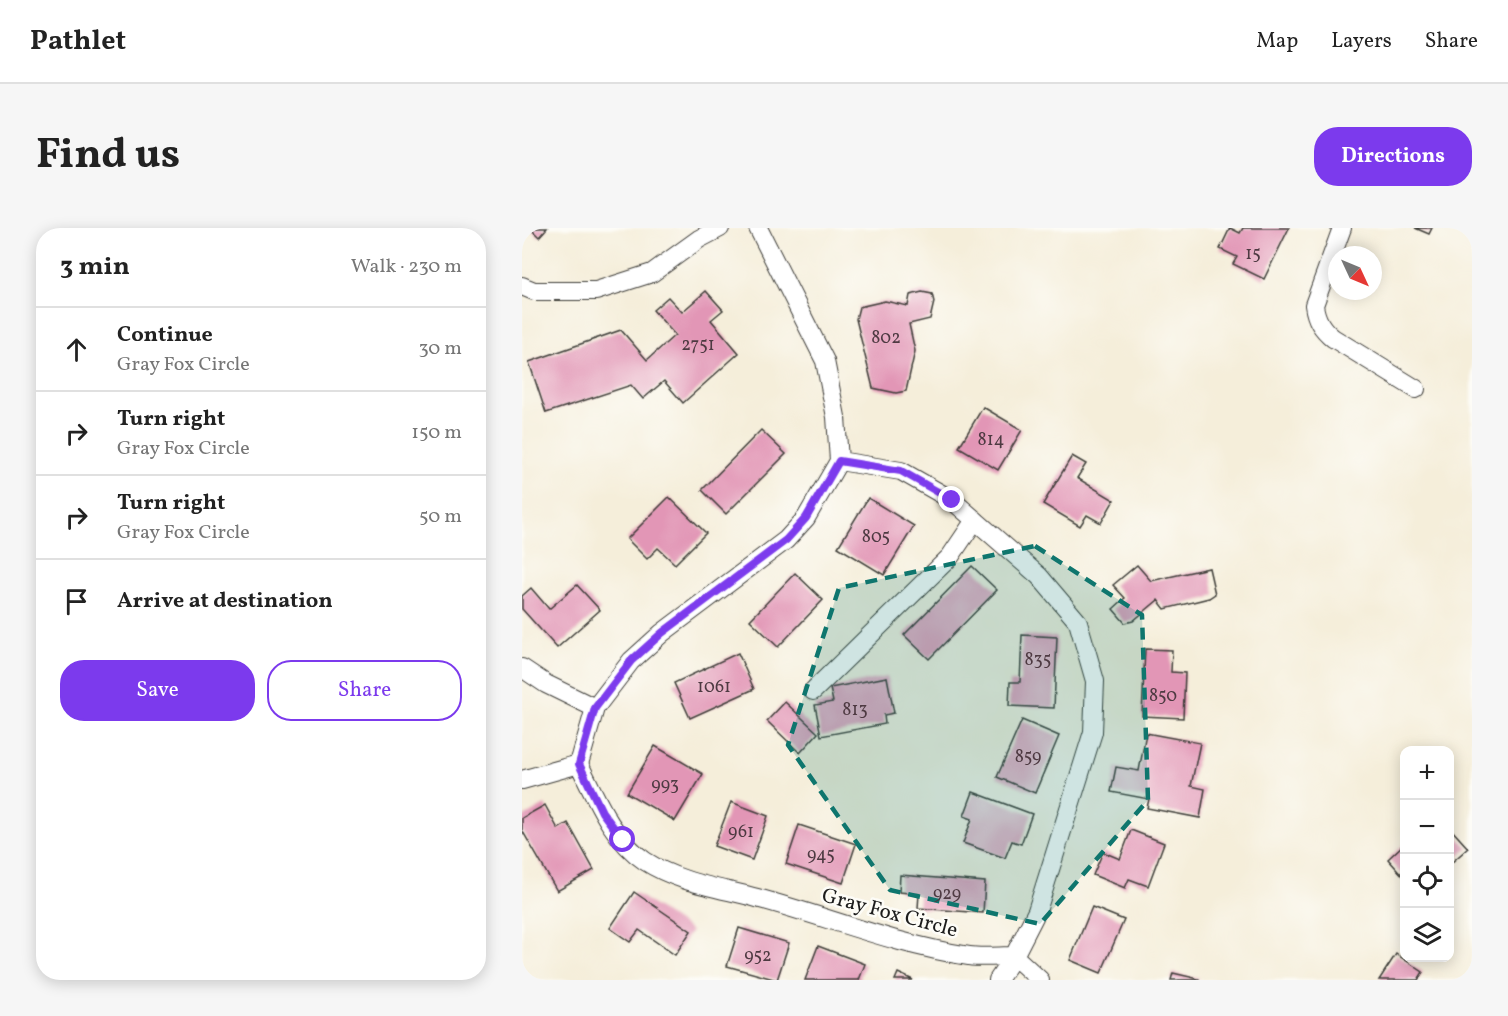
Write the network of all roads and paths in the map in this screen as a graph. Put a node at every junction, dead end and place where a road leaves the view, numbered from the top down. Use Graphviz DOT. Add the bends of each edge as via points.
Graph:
graph roads {
  1 [pos="720,228"];
  2 [pos="758,228"];
  3 [pos="1342,228"];
  4 [pos="522,286"];
  5 [pos="1416,389"];
  6 [pos="839,461"];
  7 [pos="975,520"];
  8 [pos="522,668"];
  9 [pos="813,691"];
  10 [pos="595,708"];
  11 [pos="579,764"];
  12 [pos="522,780"];
  13 [pos="1014,956"];
  14 [pos="998,980"];
  15 [pos="1040,980"];
  1 -- 4 [label="street" via="652,273 596,291 534,291"];
  2 -- 6 [label="street" via="825,361 836,417"];
  3 -- 5 [label="street" via="1314,305 1316,318 1333,338"];
  6 -- 7 [label="street" via="901,471 952,500"];
  6 -- 10 [label="street" via="806,518 786,540 662,633 631,661"];
  7 -- 9 [label="street" via="950,557"];
  7 -- 13 [label="street" via="1039,576 1078,622 1095,681 1093,732 1037,911"];
  8 -- 10 [label="street"];
  10 -- 11 [label="street"];
  11 -- 12 [label="street"];
  11 -- 13 [label="street, Gray Fox Circle" via="602,812 623,840 645,861 690,882 884,937 970,956"];
  13 -- 14 [label="street"];
  13 -- 15 [label="street"];
}
